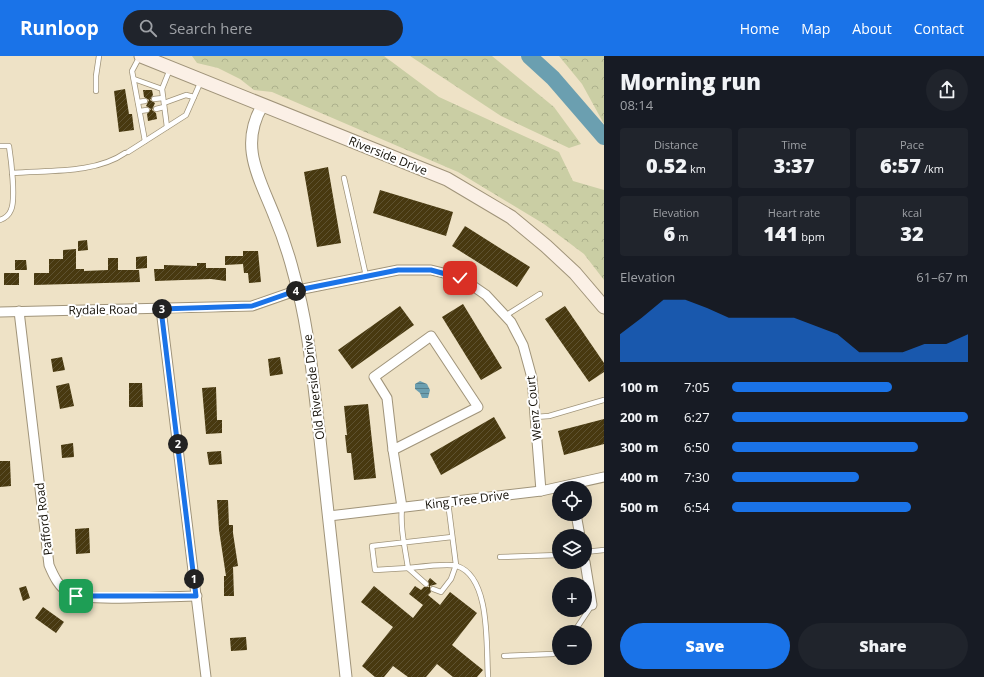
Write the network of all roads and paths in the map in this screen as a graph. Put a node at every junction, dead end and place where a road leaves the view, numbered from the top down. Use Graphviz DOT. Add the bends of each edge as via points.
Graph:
graph roads {
  1 [pos="100,56"];
  2 [pos="140,56"];
  3 [pos="170,69"];
  4 [pos="134,79"];
  5 [pos="201,81"];
  6 [pos="162,89"];
  7 [pos="96,91"];
  8 [pos="194,98"];
  9 [pos="154,99"];
  10 [pos="145,100"];
  11 [pos="138,102"];
  12 [pos="164,103"];
  13 [pos="262,106"];
  14 [pos="156,109"];
  15 [pos="146,110"];
  16 [pos="140,111"];
  17 [pos="167,127"];
  18 [pos="145,141"];
  19 [pos="0,146"];
  20 [pos="12,173"];
  21 [pos="344,178"];
  22 [pos="0,220"];
  23 [pos="366,276"];
  24 [pos="298,290"];
  25 [pos="540,294"];
  26 [pos="604,307"];
  27 [pos="161,309"];
  28 [pos="0,312"];
  29 [pos="19,312"];
  30 [pos="505,316"];
  31 [pos="604,400"];
  32 [pos="535,417"];
  33 [pos="393,450"];
  34 [pos="604,477"];
  35 [pos="590,481"];
  36 [pos="552,489"];
  37 [pos="541,491"];
  38 [pos="448,502"];
  39 [pos="402,507"];
  40 [pos="329,516"];
  41 [pos="452,537"];
  42 [pos="404,543"];
  43 [pos="604,550"];
  44 [pos="592,551"];
  45 [pos="552,555"];
  46 [pos="500,557"];
  47 [pos="456,565"];
  48 [pos="408,568"];
  49 [pos="426,584"];
  50 [pos="433,589"];
  51 [pos="196,596"];
  52 [pos="552,654"];
  53 [pos="504,656"];
  54 [pos="206,677"];
  55 [pos="346,677"];
  56 [pos="488,677"];
  1 -- 7 [label="lane"];
  2 -- 3 [label="main road, Riverside Drive"];
  2 -- 4 [label="lane" via="132,71"];
  3 -- 5 [label="main road, Riverside Drive"];
  3 -- 6 [label="lane"];
  4 -- 6 [label="lane"];
  4 -- 11 [label="lane"];
  5 -- 8 [label="lane"];
  5 -- 13 [label="main road, Riverside Drive"];
  6 -- 12 [label="lane"];
  8 -- 12 [label="lane" via="186,95"];
  8 -- 17 [label="lane" via="186,115"];
  9 -- 12 [label="lane"];
  10 -- 11 [label="lane"];
  11 -- 16 [label="lane"];
  12 -- 14 [label="lane"];
  12 -- 17 [label="lane"];
  13 -- 24 [label="street, Old Riverside Drive" via="252,137 254,166 282,236"];
  13 -- 26 [label="main road, Riverside Drive" via="446,179 471,193 511,218 546,246 575,273"];
  15 -- 16 [label="lane"];
  16 -- 18 [label="lane"];
  17 -- 18 [label="lane"];
  18 -- 20 [label="lane" via="113,161 94,167"];
  19 -- 20 [label="lane" via="10,146"];
  20 -- 22 [label="lane" via="12,208 6,218"];
  21 -- 23 [label="lane"];
  23 -- 24 [label="street, Wenz Court"];
  23 -- 30 [label="street, Wenz Court" via="398,270 431,270 460,278 486,295"];
  24 -- 27 [label="street, Rydale Road" via="252,306"];
  24 -- 40 [label="street, Old Riverside Drive" via="306,327"];
  25 -- 30 [label="lane"];
  27 -- 29 [label="street, Rydale Road"];
  27 -- 51 [label="street"];
  28 -- 29 [label="street, Rydale Road"];
  29 -- 51 [label="street, Pafford Road" via="49,564 56,581 64,590 83,597"];
  30 -- 32 [label="street, Wenz Court" via="523,345 532,378"];
  31 -- 32 [label="lane" via="549,416"];
  32 -- 37 [label="street, Wenz Court"];
  33 -- 33 [label="street" via="387,398 374,377 431,336 478,408"];
  33 -- 39 [label="street"];
  34 -- 35 [label="street, King Tree Drive"];
  36 -- 37 [label="street, King Tree Drive"];
  37 -- 38 [label="street, King Tree Drive"];
  38 -- 39 [label="street, King Tree Drive"];
  38 -- 41 [label="lane"];
  39 -- 40 [label="street, King Tree Drive"];
  39 -- 42 [label="lane" via="400,523"];
  40 -- 55 [label="street, Old Riverside Drive"];
  41 -- 42 [label="lane"];
  41 -- 47 [label="lane"];
  42 -- 48 [label="lane"];
  42 -- 48 [label="lane" via="372,546 375,570"];
  43 -- 44 [label="lane"];
  45 -- 46 [label="lane"];
  47 -- 48 [label="lane"];
  47 -- 50 [label="lane" via="451,579 441,592"];
  47 -- 56 [label="lane" via="469,572 483,600"];
  48 -- 49 [label="lane"];
  51 -- 54 [label="street"];
  52 -- 53 [label="lane"];
}
